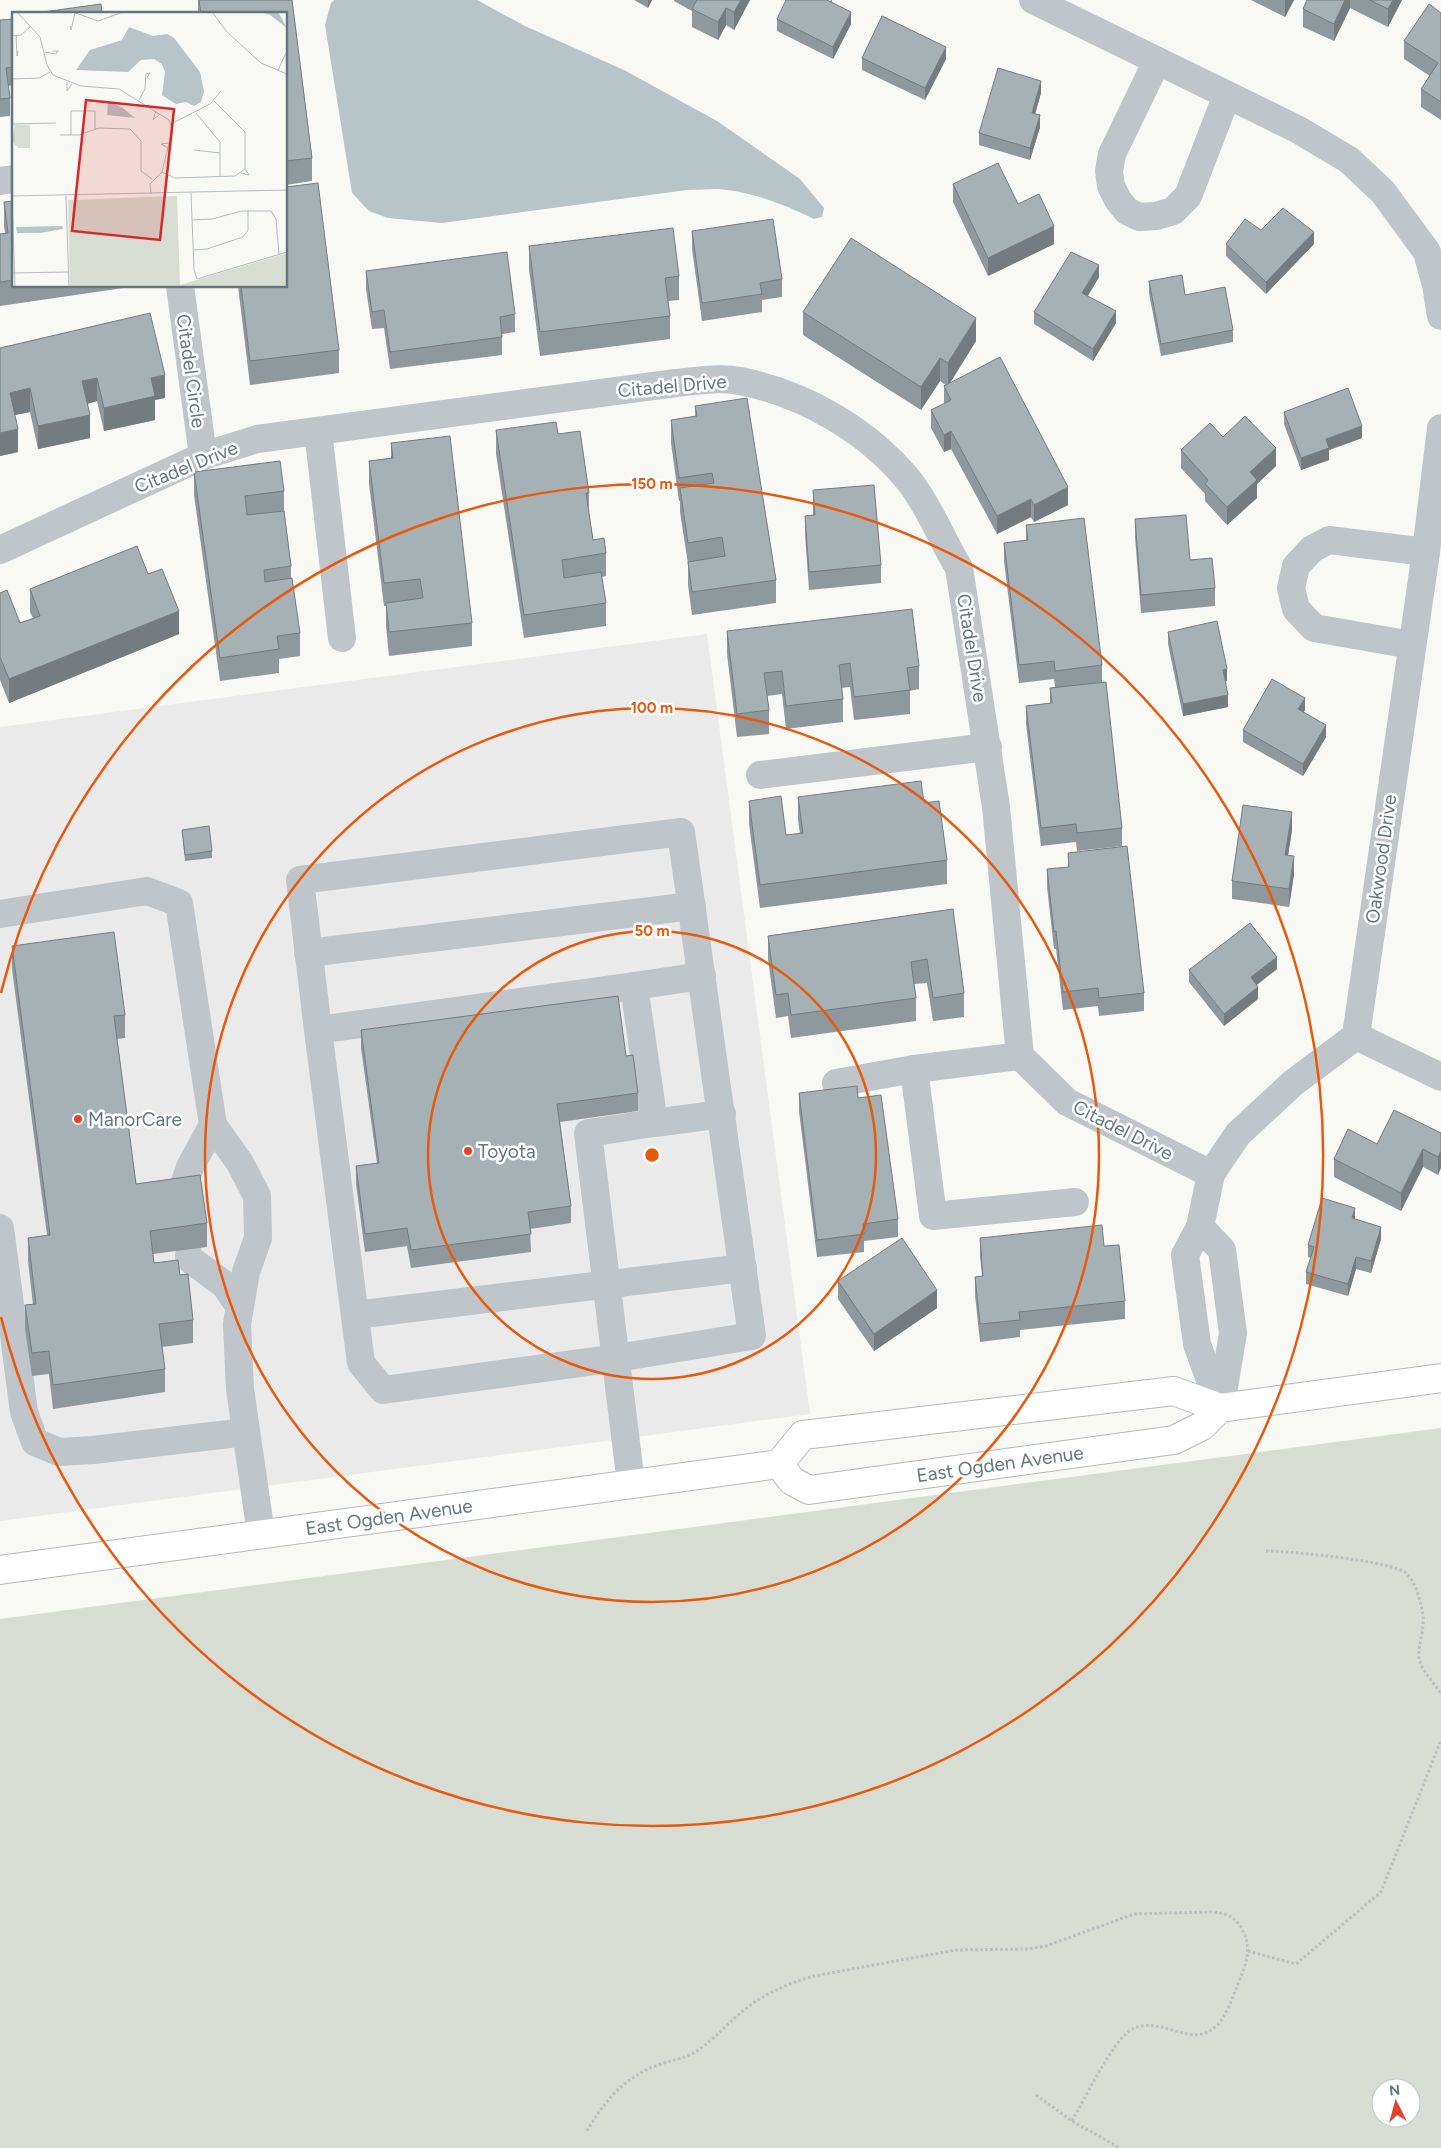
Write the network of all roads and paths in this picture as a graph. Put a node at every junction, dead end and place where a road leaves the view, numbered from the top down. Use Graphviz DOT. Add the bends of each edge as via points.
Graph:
graph roads {
  1 [pos="1032,0"];
  2 [pos="1157,60"];
  3 [pos="1227,95"];
  4 [pos="1434,248"];
  5 [pos="180,288"];
  6 [pos="1441,316"];
  7 [pos="1441,428"];
  8 [pos="318,431"];
  9 [pos="203,456"];
  10 [pos="0,550"];
  11 [pos="1426,552"];
  12 [pos="342,638"];
  13 [pos="1412,644"];
  14 [pos="988,747"];
  15 [pos="760,775"];
  16 [pos="692,906"];
  17 [pos="0,914"];
  18 [pos="308,953"];
  19 [pos="702,976"];
  20 [pos="634,986"];
  21 [pos="318,1030"];
  22 [pos="1356,1036"];
  23 [pos="1020,1056"];
  24 [pos="914,1069"];
  25 [pos="1441,1077"];
  26 [pos="836,1083"];
  27 [pos="722,1114"];
  28 [pos="654,1123"];
  29 [pos="213,1125"];
  30 [pos="1211,1174"];
  31 [pos="182,1191"];
  32 [pos="1075,1202"];
  33 [pos="1200,1227"];
  34 [pos="0,1228"];
  35 [pos="189,1256"];
  36 [pos="743,1268"];
  37 [pos="607,1284"];
  38 [pos="240,1307"];
  39 [pos="355,1315"];
  40 [pos="616,1358"];
  41 [pos="1441,1378"];
  42 [pos="1220,1408"];
  43 [pos="246,1432"];
  44 [pos="779,1464"];
  45 [pos="631,1484"];
  46 [pos="261,1534"];
  47 [pos="1266,1551"];
  48 [pos="0,1570"];
  49 [pos="1441,1694"];
  50 [pos="1441,1740"];
  51 [pos="1248,1951"];
  52 [pos="1036,2095"];
  53 [pos="1072,2121"];
  54 [pos="587,2131"];
  55 [pos="1120,2148"];
  1 -- 2 [label="street"];
  2 -- 3 [label="street"];
  2 -- 3 [label="street" via="1112,154 1111,186 1127,211 1139,217 1156,216 1173,211 1188,196"];
  3 -- 4 [label="street" via="1297,129 1349,160"];
  4 -- 6 [label="street"];
  5 -- 9 [label="street, Citadel Circle"];
  7 -- 11 [label="street, Oakwood Drive"];
  8 -- 9 [label="street, Citadel Drive" via="257,439"];
  8 -- 12 [label="street"];
  8 -- 14 [label="street, Citadel Drive" via="702,381 738,381 758,386 830,414 859,433 910,482 959,568"];
  9 -- 10 [label="street, Citadel Drive"];
  11 -- 13 [label="street, Oakwood Drive"];
  11 -- 13 [label="street" via="1330,540 1312,549 1296,566 1291,588 1296,609 1314,628"];
  13 -- 22 [label="street, Oakwood Drive"];
  14 -- 15 [label="street"];
  14 -- 23 [label="street, Citadel Drive"];
  16 -- 18 [label="street"];
  16 -- 18 [label="street" via="681,832 300,880"];
  16 -- 19 [label="street"];
  17 -- 29 [label="street" via="147,891 179,904"];
  18 -- 21 [label="street"];
  19 -- 20 [label="street"];
  19 -- 27 [label="street"];
  20 -- 21 [label="street"];
  20 -- 28 [label="street"];
  21 -- 39 [label="street"];
  22 -- 25 [label="street"];
  22 -- 30 [label="street" via="1294,1084 1238,1134"];
  23 -- 24 [label="street"];
  23 -- 30 [label="street, Citadel Drive" via="1067,1102"];
  24 -- 26 [label="street"];
  24 -- 32 [label="street" via="933,1216"];
  27 -- 28 [label="street"];
  27 -- 36 [label="street"];
  28 -- 37 [label="street" via="588,1133"];
  29 -- 31 [label="street" via="190,1167"];
  29 -- 38 [label="street" via="240,1163 257,1196 258,1238 246,1272"];
  30 -- 33 [label="street"];
  33 -- 42 [label="street" via="1185,1255 1197,1344"];
  33 -- 42 [label="street" via="1222,1250 1233,1333"];
  34 -- 43 [label="street" via="24,1412 35,1442 59,1452"];
  35 -- 38 [label="street" via="225,1285"];
  36 -- 37 [label="street"];
  36 -- 40 [label="street" via="752,1336"];
  37 -- 39 [label="street"];
  37 -- 40 [label="street"];
  38 -- 43 [label="street" via="240,1389"];
  39 -- 40 [label="street" via="361,1363 383,1390"];
  40 -- 45 [label="street"];
  41 -- 42 [label="main road"];
  42 -- 44 [label="main road" via="1174,1391 803,1435"];
  42 -- 44 [label="main road, East Ogden Avenue" via="1202,1426 1174,1440 809,1490 792,1481"];
  43 -- 46 [label="street"];
  44 -- 45 [label="main road, East Ogden Avenue"];
  45 -- 46 [label="main road, East Ogden Avenue"];
  46 -- 48 [label="main road, East Ogden Avenue"];
  47 -- 49 [label="path" via="1373,1563 1401,1569 1408,1574 1422,1605 1424,1620 1420,1661"];
  50 -- 51 [label="path" via="1381,1892 1296,1964"];
  51 -- 53 [label="path" via="1247,1962 1224,2017 1216,2027 1198,2035 1151,2025 1128,2032 1113,2050"];
  51 -- 54 [label="path" via="1241,1927 1234,1917 1224,1913 1147,1912 1118,1918 1046,1946 956,1950 814,1976 764,1997 695,2052 639,2073 601,2106"];
  52 -- 53 [label="path"];
  53 -- 55 [label="path"];
}
